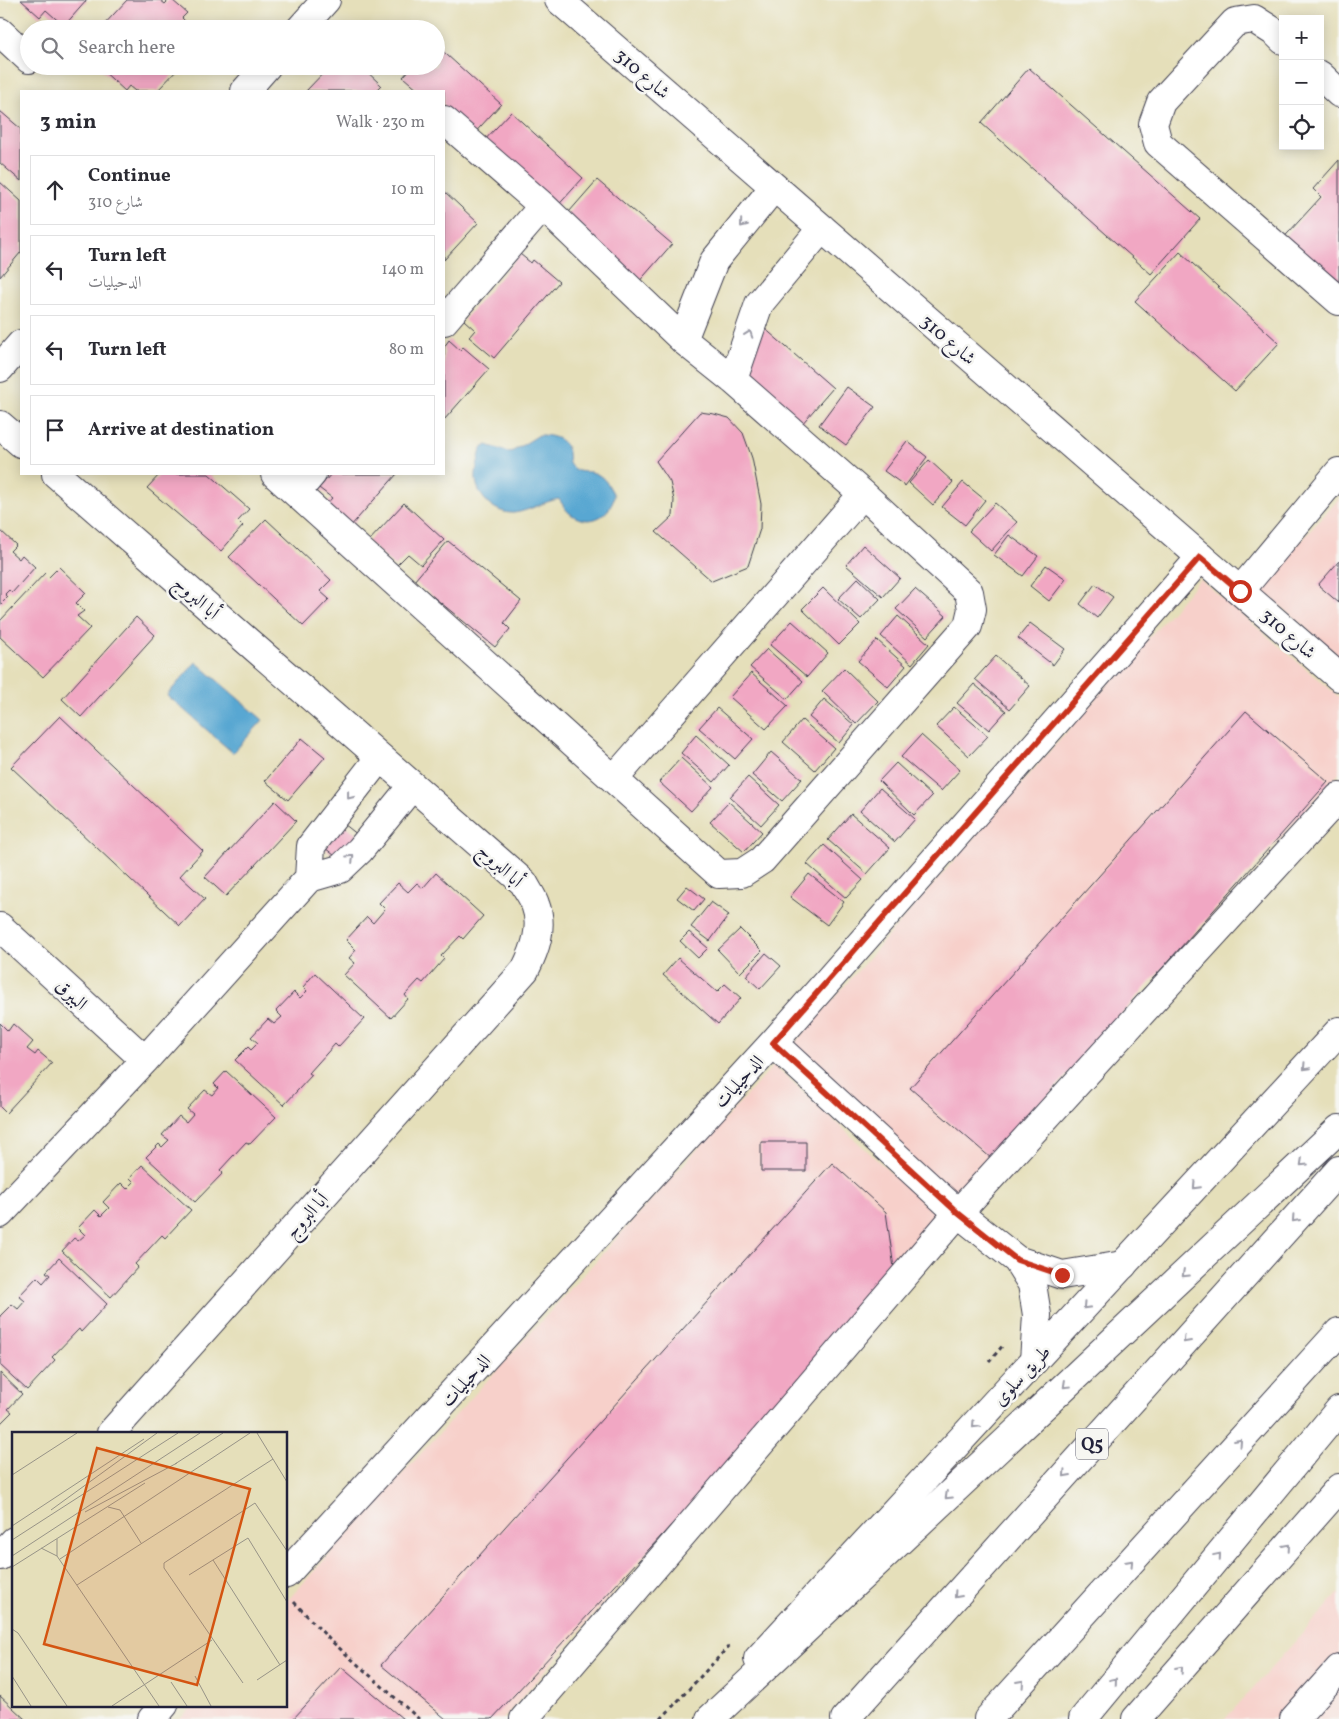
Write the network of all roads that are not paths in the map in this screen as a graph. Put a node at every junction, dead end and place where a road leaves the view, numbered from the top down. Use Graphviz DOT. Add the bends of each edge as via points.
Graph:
graph roads {
  1 [pos="326,0"];
  2 [pos="559,0"];
  3 [pos="308,20"];
  4 [pos="0,32"];
  5 [pos="1279,36"];
  6 [pos="20,51"];
  7 [pos="259,75"];
  8 [pos="1324,79"];
  9 [pos="246,90"];
  10 [pos="1339,93"];
  11 [pos="445,121"];
  12 [pos="774,186"];
  13 [pos="543,206"];
  14 [pos="822,228"];
  15 [pos="1339,301"];
  16 [pos="445,320"];
  17 [pos="683,340"];
  18 [pos="20,345"];
  19 [pos="0,368"];
  20 [pos="733,380"];
  21 [pos="0,425"];
  22 [pos="20,442"];
  23 [pos="1339,472"];
  24 [pos="57,475"];
  25 [pos="278,475"];
  26 [pos="304,483"];
  27 [pos="863,494"];
  28 [pos="1200,557"];
  29 [pos="1240,591"];
  30 [pos="1339,677"];
  31 [pos="380,757"];
  32 [pos="614,779"];
  33 [pos="412,786"];
  34 [pos="1339,796"];
  35 [pos="308,878"];
  36 [pos="0,927"];
  37 [pos="1339,1031"];
  38 [pos="773,1043"];
  39 [pos="145,1060"];
  40 [pos="1339,1129"];
  41 [pos="1339,1170"];
  42 [pos="958,1213"];
  43 [pos="0,1214"];
  44 [pos="1017,1260"];
  45 [pos="1123,1265"];
  46 [pos="1339,1332"];
  47 [pos="1034,1361"];
  48 [pos="1339,1410"];
  49 [pos="113,1432"];
  50 [pos="1339,1488"];
  51 [pos="12,1543"];
  52 [pos="0,1556"];
  53 [pos="288,1572"];
  54 [pos="1339,1669"];
  55 [pos="163,1706"];
  56 [pos="1141,1716"];
  57 [pos="152,1719"];
  58 [pos="524,1719"];
  59 [pos="702,1719"];
  60 [pos="710,1719"];
  61 [pos="845,1719"];
  62 [pos="988,1719"];
  63 [pos="1083,1719"];
  64 [pos="1294,1719"];
  1 -- 3 [label="main road"];
  2 -- 12 [label="main road, شارع 310"];
  4 -- 6 [label="main road"];
  5 -- 15 [label="main road" via="1254,20 1235,22 1161,102 1153,124 1158,143"];
  7 -- 9 [label="main road"];
  8 -- 10 [label="main road"];
  11 -- 13 [label="main road"];
  12 -- 14 [label="main road, شارع 310"];
  12 -- 17 [label="main road, one-way" via="714,261"];
  13 -- 16 [label="main road"];
  13 -- 17 [label="main road"];
  20 -- 14 [label="main road, one-way" via="759,304"];
  14 -- 28 [label="main road, شارع 310"];
  17 -- 20 [label="main road"];
  18 -- 19 [label="main road"];
  20 -- 27 [label="main road"];
  21 -- 22 [label="main road"];
  23 -- 29 [label="main road"];
  24 -- 31 [label="main road, أبا البروج"];
  25 -- 26 [label="main road"];
  26 -- 32 [label="main road"];
  27 -- 32 [label="main road"];
  27 -- 32 [label="main road" via="969,592 972,609 968,626 962,633 762,860 742,873 719,874"];
  28 -- 29 [label="main road, شارع 310"];
  28 -- 38 [label="main road, الدحيليات"];
  29 -- 30 [label="main road, شارع 310"];
  31 -- 33 [label="main road, أبا البروج"];
  31 -- 35 [label="main road, one-way" via="311,846"];
  35 -- 33 [label="main road, one-way" via="340,869 360,850"];
  33 -- 49 [label="main road, أبا البروج" via="524,883 536,905 539,927 536,948 525,970"];
  34 -- 42 [label="main road"];
  35 -- 39 [label="main road"];
  36 -- 39 [label="main road, البيرق"];
  37 -- 45 [label="main road, طريق سلوى, one-way"];
  38 -- 42 [label="main road"];
  38 -- 53 [label="main road, الدحيليات"];
  39 -- 43 [label="main road"];
  40 -- 60 [label="main road, one-way"];
  41 -- 61 [label="main road, Q5, one-way"];
  42 -- 44 [label="main road"];
  42 -- 58 [label="main road"];
  44 -- 45 [label="main road" via="1062,1275"];
  44 -- 47 [label="main road" via="1032,1284 1037,1315"];
  45 -- 47 [label="main road, طريق سلوى, one-way"];
  62 -- 46 [label="main road, one-way"];
  47 -- 59 [label="main road, طريق سلوى, one-way"];
  63 -- 48 [label="main road, one-way"];
  56 -- 50 [label="main road, one-way"];
  51 -- 52 [label="main road"];
  54 -- 64 [label="main road"];
  55 -- 57 [label="main road"];
}
